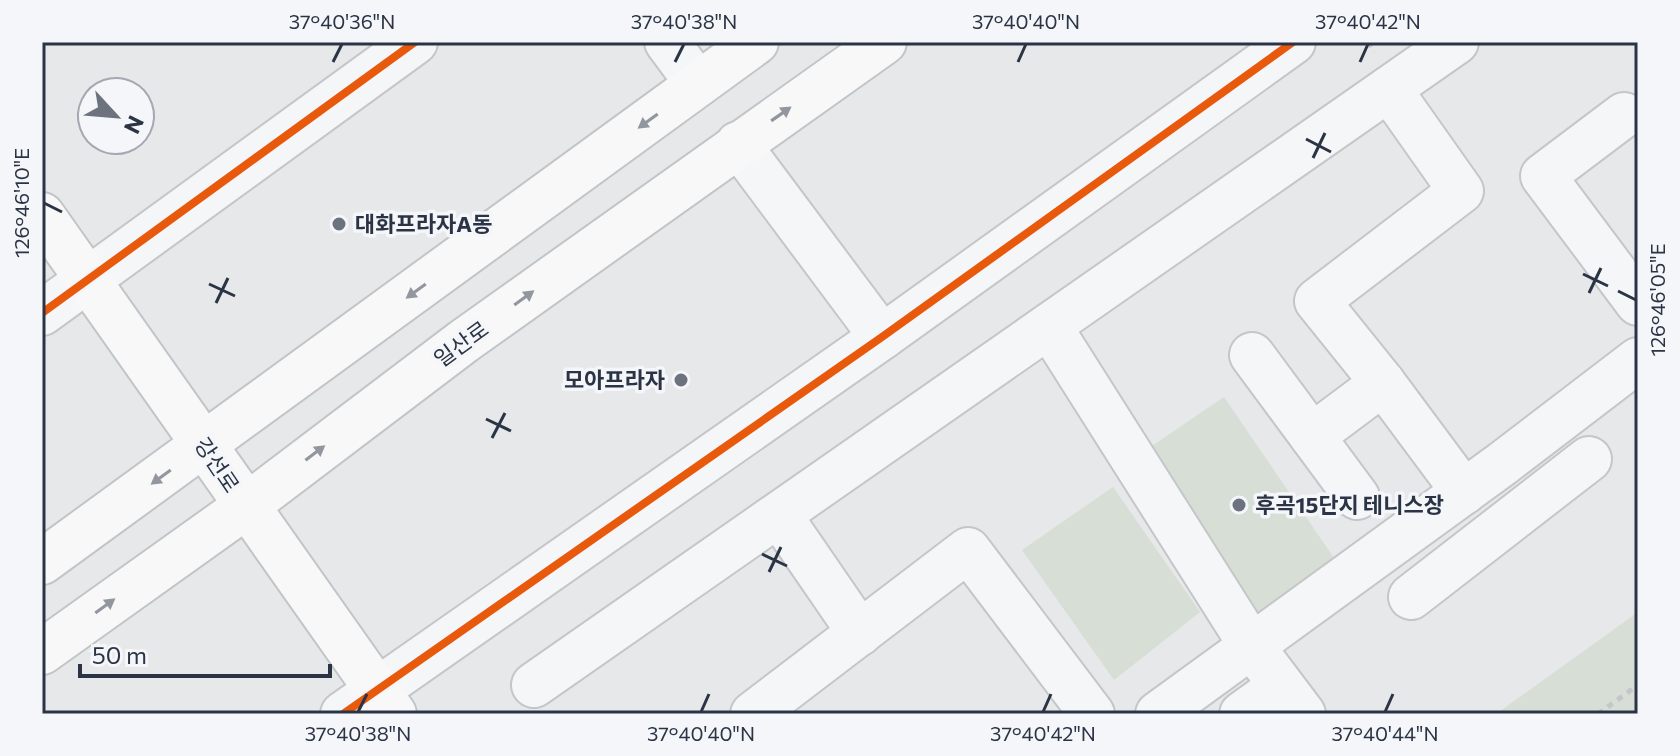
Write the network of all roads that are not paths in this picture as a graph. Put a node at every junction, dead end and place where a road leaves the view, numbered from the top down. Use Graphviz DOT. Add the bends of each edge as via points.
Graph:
graph roads {
  1 [pos="415,42"];
  2 [pos="667,42"];
  3 [pos="756,42"];
  4 [pos="884,42"];
  5 [pos="1293,42"];
  6 [pos="1456,42"];
  7 [pos="698,84"];
  8 [pos="1389,89"];
  9 [pos="1624,115"];
  10 [pos="738,144"];
  11 [pos="42,215"];
  12 [pos="88,282"];
  13 [pos="1638,303"];
  14 [pos="42,313"];
  15 [pos="1049,326"];
  16 [pos="882,337"];
  17 [pos="1252,355"];
  18 [pos="1638,360"];
  19 [pos="1383,383"];
  20 [pos="1312,436"];
  21 [pos="204,446"];
  22 [pos="1589,459"];
  23 [pos="1502,464"];
  24 [pos="1464,492"];
  25 [pos="1357,497"];
  26 [pos="1533,503"];
  27 [pos="245,507"];
  28 [pos="779,515"];
  29 [pos="42,562"];
  30 [pos="1411,597"];
  31 [pos="860,633"];
  32 [pos="1251,645"];
  33 [pos="42,652"];
  34 [pos="534,685"];
  35 [pos="1292,700"];
  36 [pos="371,706"];
  37 [pos="770,709"];
  38 [pos="1092,714"];
  39 [pos="1159,714"];
  40 [pos="1242,714"];
  1 -- 12 [label="street"];
  2 -- 7 [label="street"];
  3 -- 7 [label="main road"];
  10 -- 4 [label="main road, 일산로, one-way"];
  5 -- 16 [label="street"];
  6 -- 8 [label="street"];
  7 -- 21 [label="main road, one-way"];
  8 -- 15 [label="street"];
  8 -- 19 [label="street" via="1461,191 1317,301"];
  9 -- 13 [label="street" via="1543,176"];
  10 -- 16 [label="street"];
  27 -- 10 [label="main road, 일산로, one-way"];
  11 -- 12 [label="main road, 강선로"];
  12 -- 14 [label="street"];
  12 -- 21 [label="main road, 강선로"];
  15 -- 28 [label="street"];
  15 -- 32 [label="street"];
  16 -- 36 [label="street"];
  17 -- 20 [label="street"];
  18 -- 23 [label="street"];
  19 -- 20 [label="street"];
  19 -- 24 [label="street"];
  20 -- 25 [label="street"];
  21 -- 27 [label="main road, 강선로"];
  21 -- 29 [label="main road, one-way"];
  22 -- 26 [label="street"];
  23 -- 24 [label="street"];
  23 -- 26 [label="street"];
  24 -- 32 [label="street"];
  26 -- 30 [label="street"];
  33 -- 27 [label="main road, 일산로, one-way"];
  27 -- 36 [label="main road, 강선로"];
  28 -- 31 [label="street"];
  28 -- 34 [label="street"];
  31 -- 37 [label="street"];
  31 -- 38 [label="street" via="968,550"];
  32 -- 35 [label="street"];
  32 -- 39 [label="street"];
  35 -- 40 [label="street"];
}
